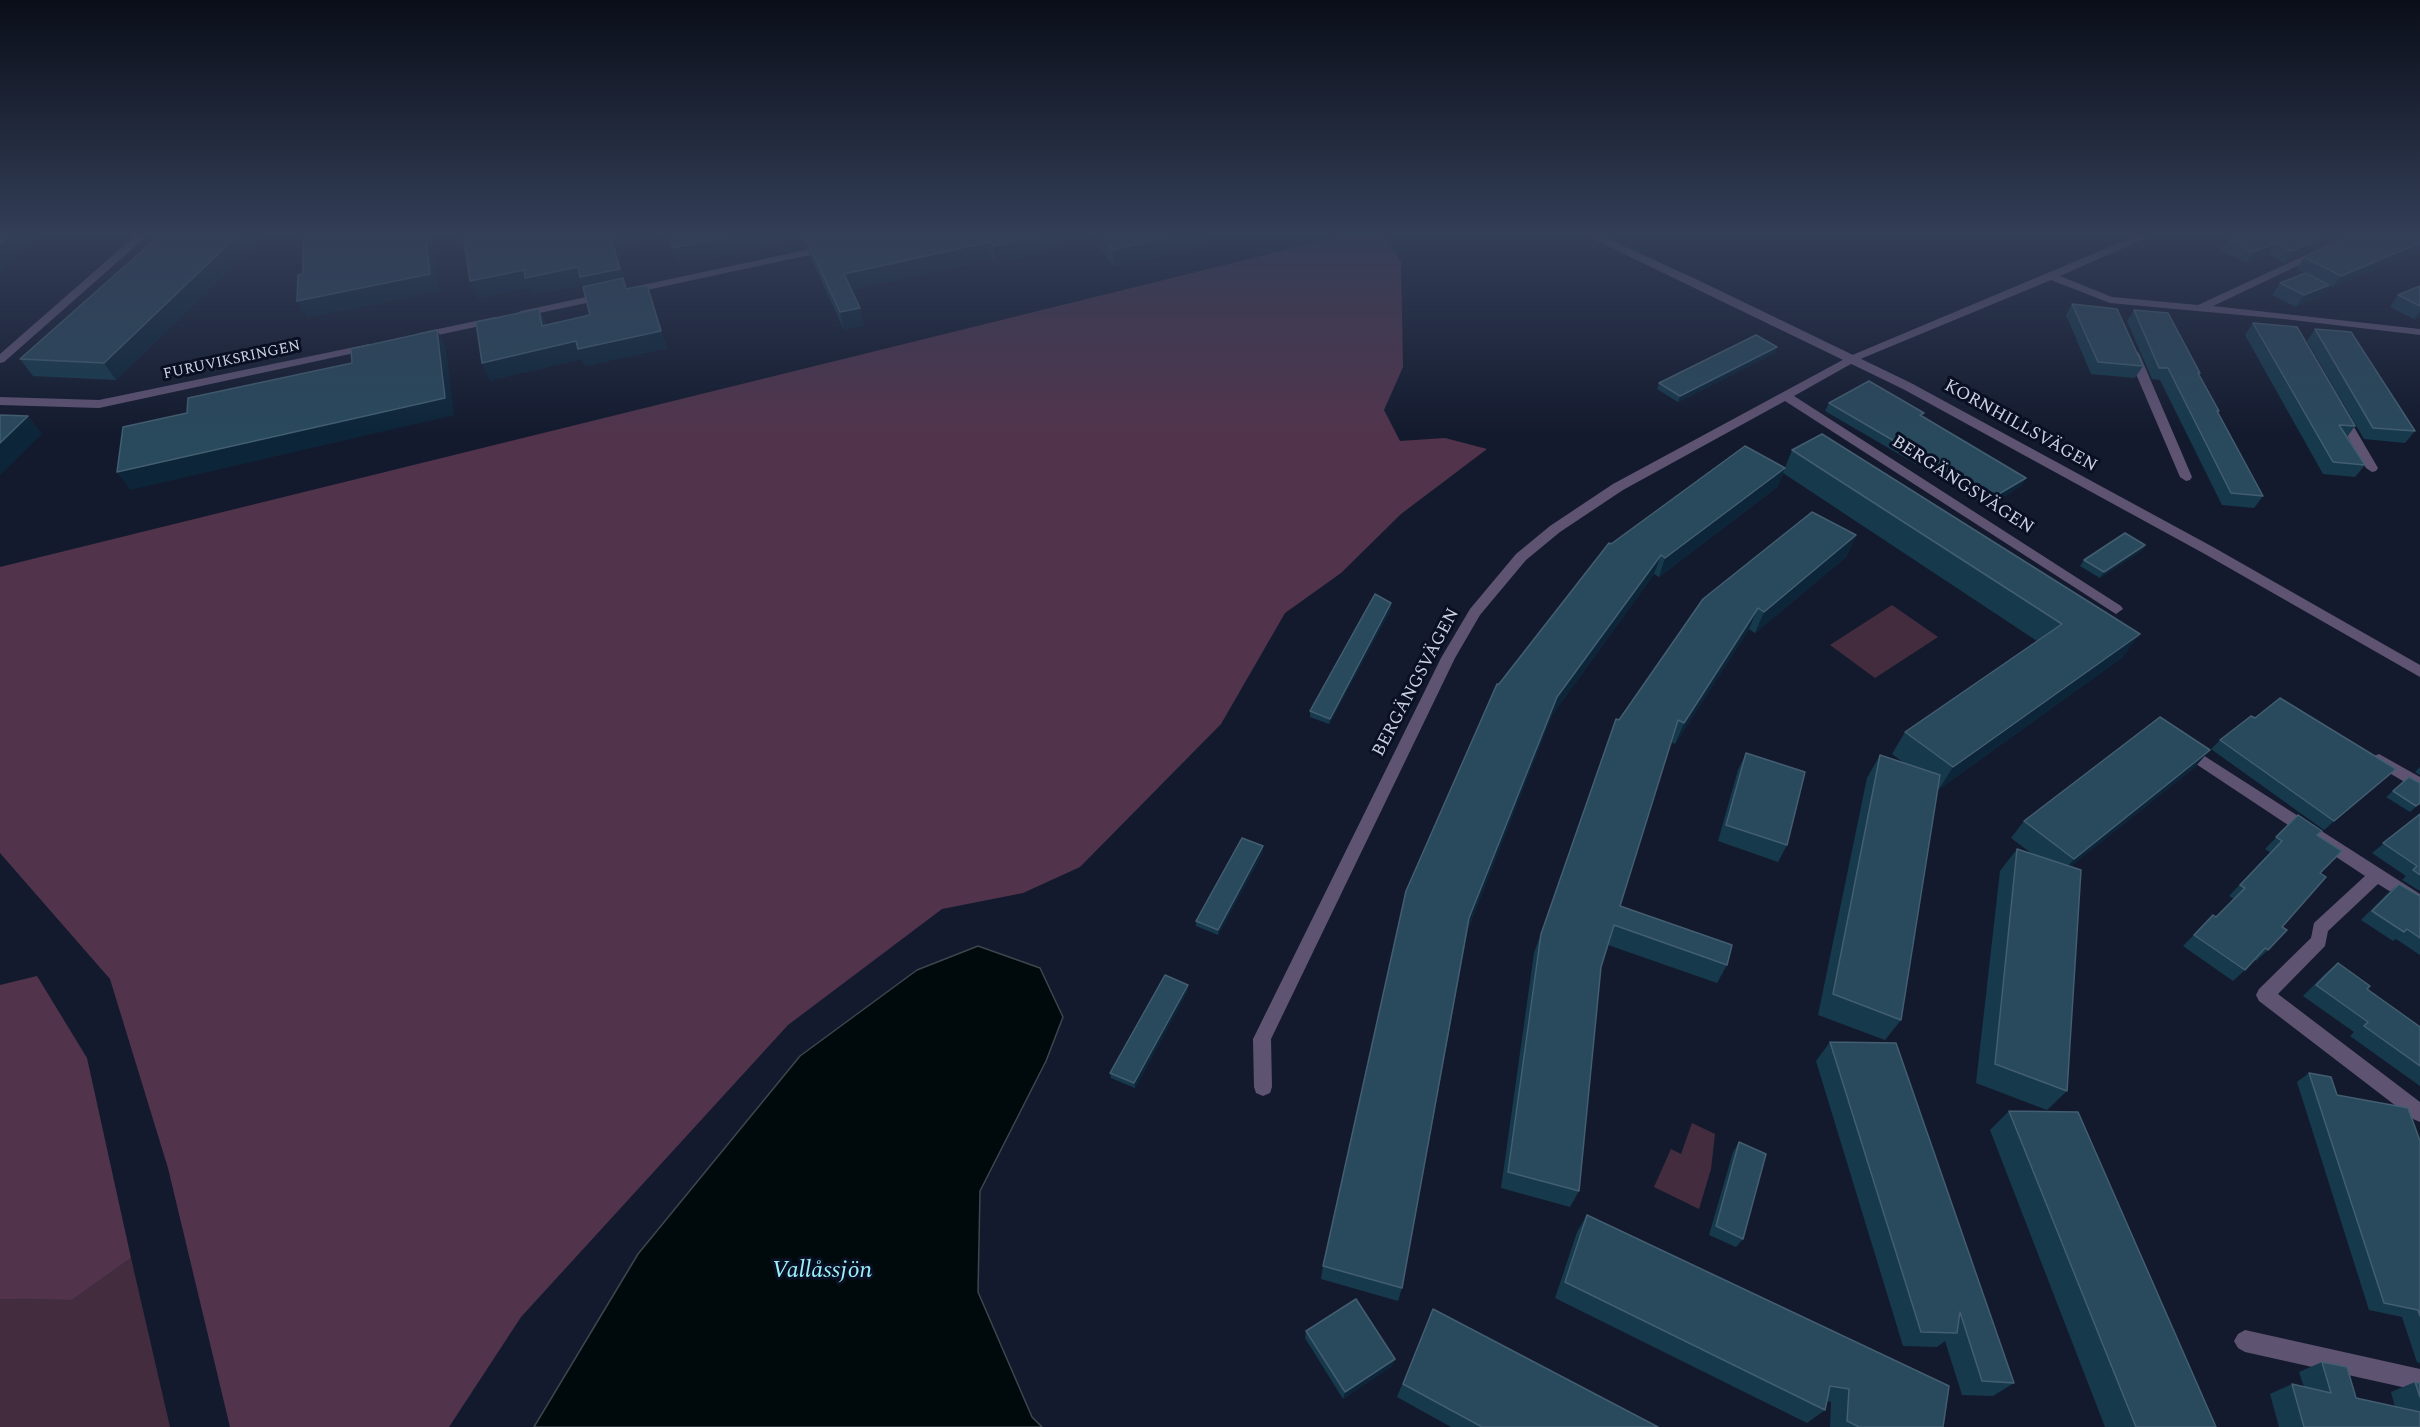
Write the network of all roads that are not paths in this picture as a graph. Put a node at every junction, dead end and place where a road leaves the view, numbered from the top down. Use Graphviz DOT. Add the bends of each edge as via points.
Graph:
graph roads {
  1 [pos="67,302"];
  2 [pos="581,302"];
  3 [pos="1732,302"];
  4 [pos="1990,302"];
  5 [pos="2103,302"];
  6 [pos="2214,302"];
  7 [pos="2200,308"];
  8 [pos="2420,332"];
  9 [pos="403,340"];
  10 [pos="380,345"];
  11 [pos="2129,345"];
  12 [pos="1854,358"];
  13 [pos="0,360"];
  14 [pos="1786,396"];
  15 [pos="0,402"];
  16 [pos="2337,407"];
  17 [pos="2372,468"];
  18 [pos="2186,477"];
  19 [pos="2116,609"];
  20 [pos="2420,672"];
  21 [pos="2368,753"];
  22 [pos="2195,756"];
  23 [pos="2420,785"];
  24 [pos="2376,876"];
  25 [pos="2420,903"];
  26 [pos="1263,1087"];
  27 [pos="2420,1113"];
  28 [pos="2245,1341"];
  29 [pos="2420,1380"];
  1 -- 13 [label="street"];
  2 -- 9 [label="street"];
  3 -- 12 [label="street, KORNHILLSVÄGEN"];
  4 -- 12 [label="street, BERGÄNGSVÄGEN"];
  5 -- 7 [label="street" via="2112,306"];
  6 -- 7 [label="street"];
  7 -- 8 [label="street" via="2287,321"];
  10 -- 15 [label="street, FURUVIKSRINGEN" via="99,404"];
  11 -- 18 [label="street"];
  12 -- 14 [label="street, BERGÄNGSVÄGEN"];
  12 -- 20 [label="street, KORNHILLSVÄGEN" via="2208,550"];
  14 -- 19 [label="street, BERGÄNGSVÄGEN"];
  14 -- 26 [label="street, BERGÄNGSVÄGEN" via="1618,487 1555,529 1521,557 1489,593 1448,658 1262,1039"];
  16 -- 17 [label="street"];
  21 -- 23 [label="street"];
  22 -- 24 [label="street"];
  24 -- 25 [label="street"];
  24 -- 27 [label="street" via="2320,928 2319,941 2265,996"];
  28 -- 29 [label="street"];
}
